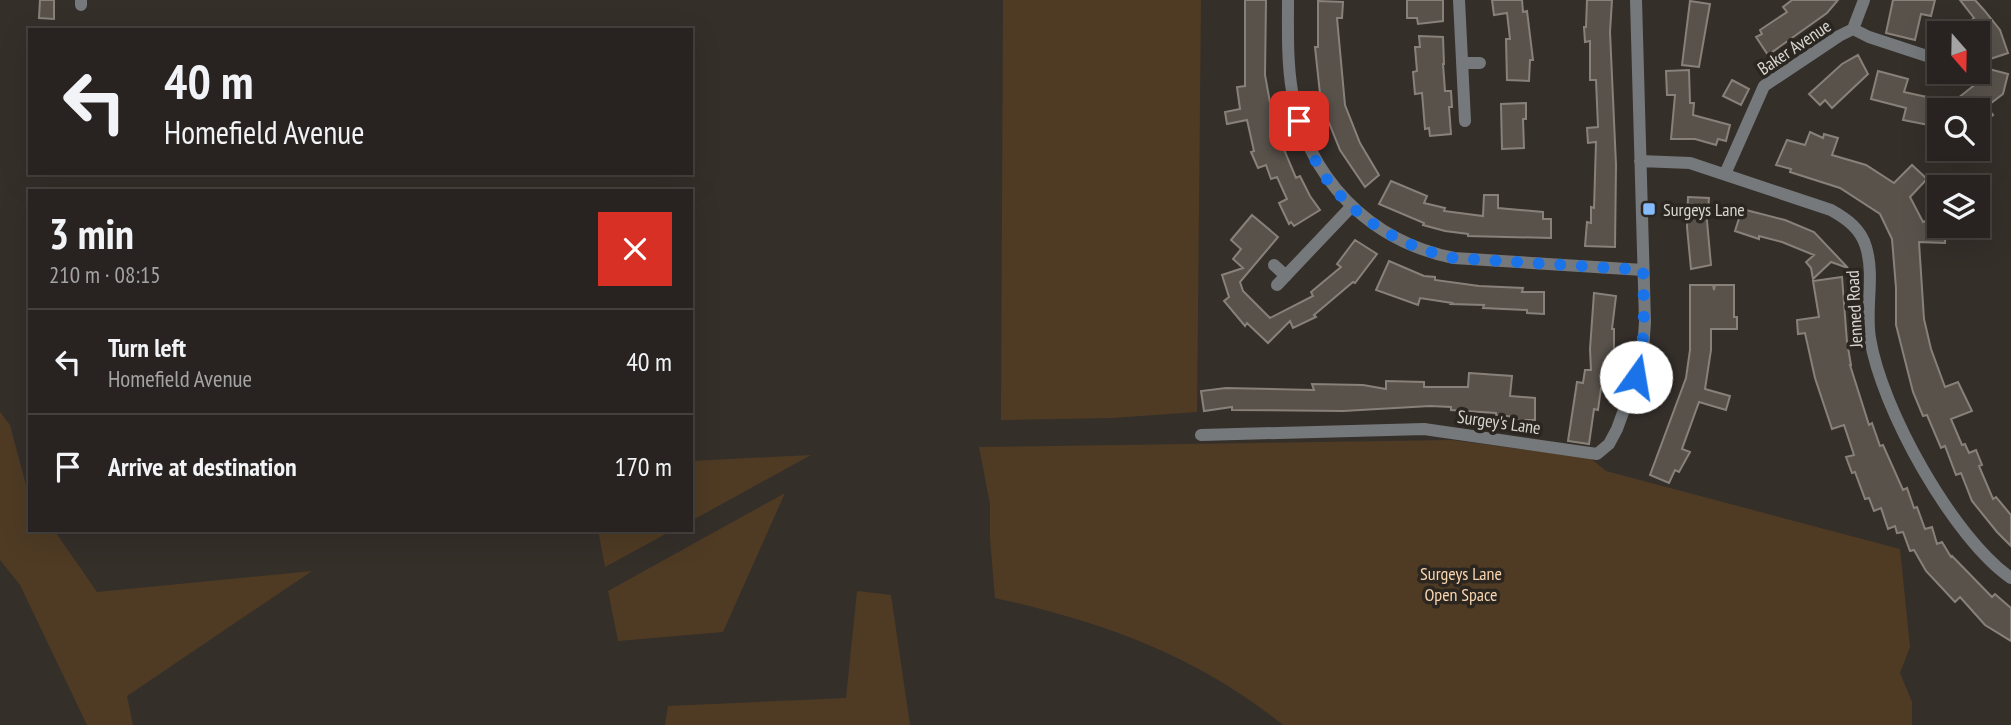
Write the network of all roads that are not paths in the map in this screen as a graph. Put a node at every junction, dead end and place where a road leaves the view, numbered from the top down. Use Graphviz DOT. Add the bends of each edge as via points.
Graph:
graph roads {
  1 [pos="1288,0"];
  2 [pos="1459,0"];
  3 [pos="1636,0"];
  4 [pos="1864,0"];
  5 [pos="1853,29"];
  6 [pos="1927,56"];
  7 [pos="1462,63"];
  8 [pos="1480,63"];
  9 [pos="1465,121"];
  10 [pos="1640,161"];
  11 [pos="1725,174"];
  12 [pos="1351,206"];
  13 [pos="1274,265"];
  14 [pos="1643,270"];
  15 [pos="1201,435"];
  16 [pos="2011,578"];
  1 -- 12 [label="street" via="1289,61 1299,121 1323,175"];
  2 -- 7 [label="street"];
  3 -- 10 [label="street"];
  4 -- 5 [label="street, Baker Avenue"];
  5 -- 6 [label="street, Baker Avenue"];
  5 -- 11 [label="street, Baker Avenue" via="1764,86"];
  7 -- 8 [label="street"];
  7 -- 9 [label="street"];
  10 -- 11 [label="street, Jenned Road" via="1690,163"];
  10 -- 14 [label="street"];
  11 -- 16 [label="street, Jenned Road" via="1831,210 1858,230 1867,248 1870,335 1890,401 1947,510 1980,553"];
  12 -- 13 [label="street" via="1281,281"];
  12 -- 14 [label="street" via="1403,241 1441,256"];
  14 -- 15 [label="street, Surgey's Lane" via="1643,350 1617,429 1597,454 1424,429"];
}
